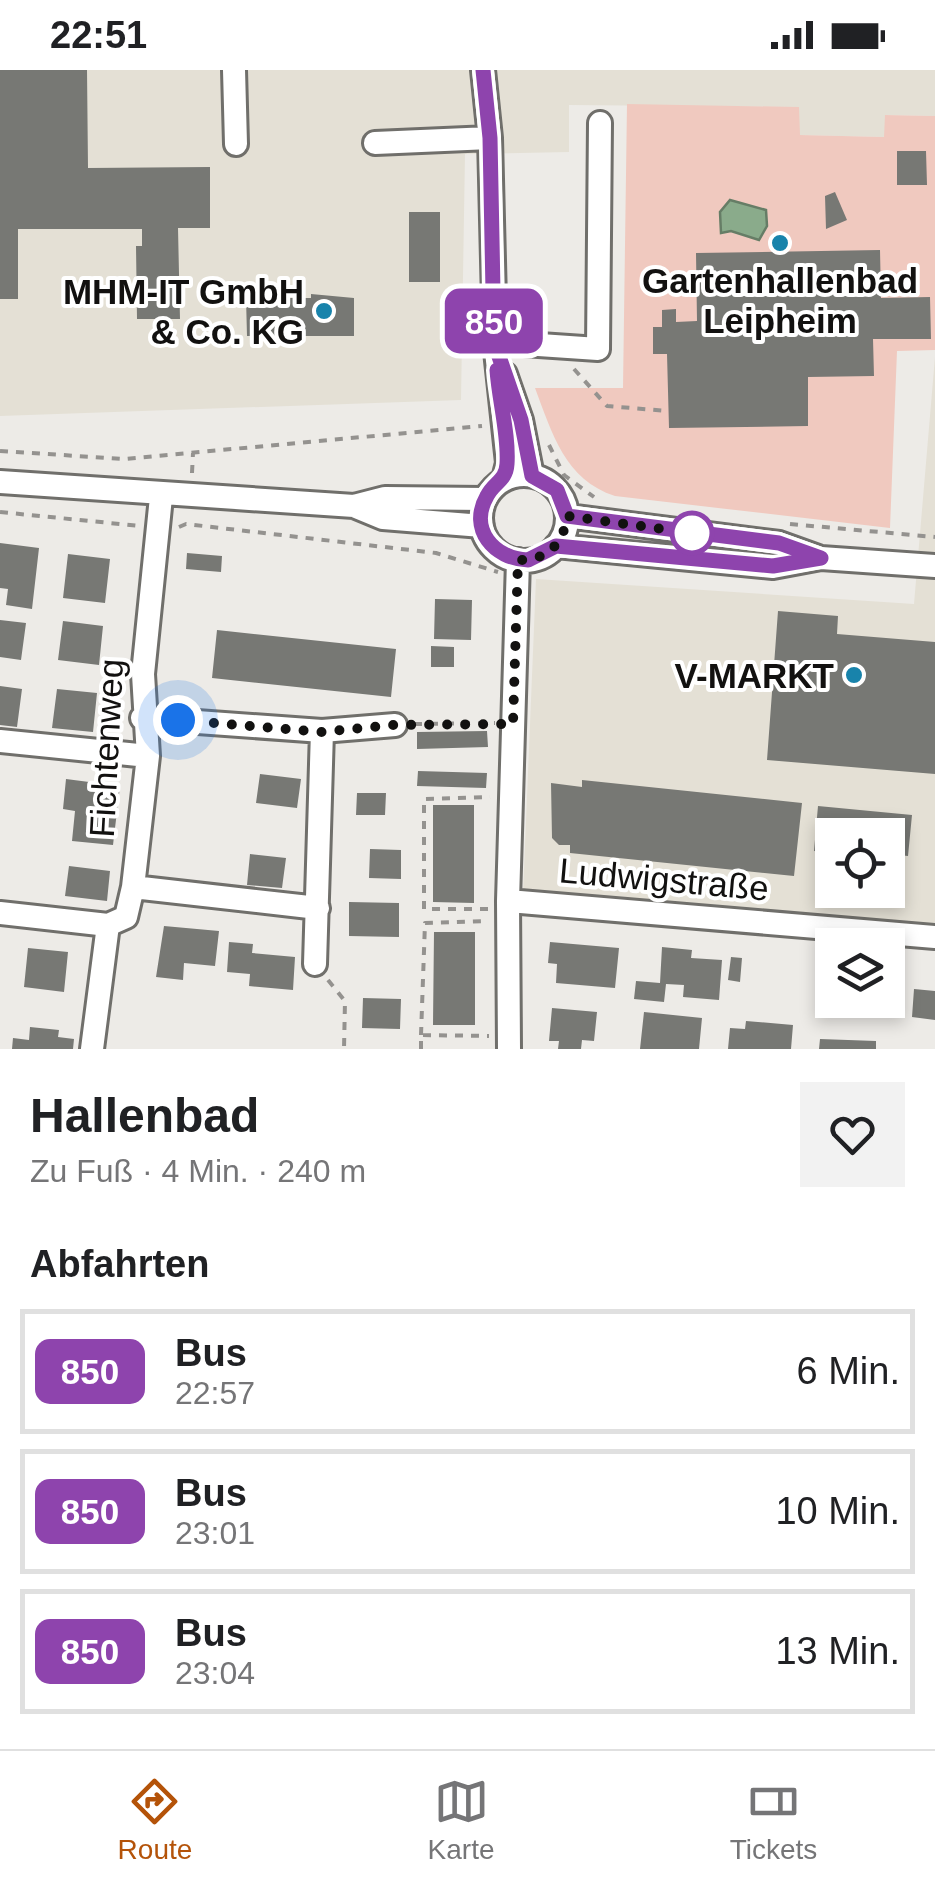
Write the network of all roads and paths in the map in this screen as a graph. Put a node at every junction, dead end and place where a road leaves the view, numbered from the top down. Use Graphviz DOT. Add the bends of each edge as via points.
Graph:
graph roads {
  1 [pos="234,70"];
  2 [pos="484,70"];
  3 [pos="600,124"];
  4 [pos="490,138"];
  5 [pos="375,143"];
  6 [pos="236,144"];
  7 [pos="494,342"];
  8 [pos="554,346"];
  9 [pos="668,410"];
  10 [pos="511,422"];
  11 [pos="0,450"];
  12 [pos="532,476"];
  13 [pos="504,479"];
  14 [pos="0,482"];
  15 [pos="161,496"];
  16 [pos="485,498"];
  17 [pos="604,502"];
  18 [pos="354,506"];
  19 [pos="0,512"];
  20 [pos="567,516"];
  21 [pos="773,522"];
  22 [pos="482,526"];
  23 [pos="158,528"];
  24 [pos="935,537"];
  25 [pos="556,546"];
  26 [pos="821,558"];
  27 [pos="518,560"];
  28 [pos="935,566"];
  29 [pos="142,718"];
  30 [pos="513,724"];
  31 [pos="394,725"];
  32 [pos="322,732"];
  33 [pos="0,740"];
  34 [pos="148,756"];
  35 [pos="511,796"];
  36 [pos="133,888"];
  37 [pos="318,908"];
  38 [pos="508,910"];
  39 [pos="0,913"];
  40 [pos="108,925"];
  41 [pos="935,937"];
  42 [pos="315,964"];
  43 [pos="421,1035"];
  44 [pos="508,1042"];
  45 [pos="92,1049"];
  46 [pos="344,1049"];
  47 [pos="421,1049"];
  1 -- 6 [label="street"];
  2 -- 4 [label="street"];
  3 -- 8 [label="street" via="598,349"];
  4 -- 5 [label="street"];
  4 -- 7 [label="street"];
  7 -- 8 [label="street"];
  7 -- 10 [label="street"];
  8 -- 9 [label="path" via="607,406"];
  10 -- 11 [label="path" via="124,458"];
  10 -- 12 [label="street"];
  10 -- 13 [label="street"];
  10 -- 17 [label="path" via="534,417 564,474"];
  12 -- 13 [label="street"];
  12 -- 20 [label="street" via="557,490"];
  13 -- 16 [label="street"];
  14 -- 15 [label="street"];
  15 -- 18 [label="street"];
  15 -- 23 [label="street, Fichtenweg"];
  16 -- 18 [label="street" via="385,498"];
  16 -- 22 [label="street"];
  18 -- 22 [label="street" via="383,518"];
  19 -- 23 [label="path"];
  20 -- 25 [label="street"];
  20 -- 26 [label="street" via="779,543"];
  21 -- 24 [label="path"];
  22 -- 27 [label="street" via="494,548"];
  23 -- 27 [label="path" via="186,524 294,533 436,553 498,572"];
  23 -- 29 [label="street, Fichtenweg"];
  25 -- 26 [label="street" via="773,566"];
  25 -- 27 [label="street" via="539,558"];
  26 -- 28 [label="street"];
  27 -- 30 [label="street"];
  29 -- 32 [label="street"];
  29 -- 34 [label="street, Fichtenweg"];
  30 -- 31 [label="path"];
  30 -- 35 [label="street"];
  31 -- 32 [label="street"];
  32 -- 37 [label="street"];
  33 -- 34 [label="street"];
  34 -- 36 [label="street, Fichtenweg"];
  35 -- 38 [label="street"];
  35 -- 38 [label="path" via="424,798 424,909"];
  36 -- 37 [label="street"];
  36 -- 40 [label="street, Fichtenweg" via="126,917"];
  37 -- 42 [label="street"];
  38 -- 41 [label="street, Ludwigstraße"];
  38 -- 43 [label="path" via="424,923"];
  38 -- 44 [label="street"];
  39 -- 40 [label="street"];
  40 -- 45 [label="street, Fichtenweg"];
  42 -- 46 [label="path" via="346,1001"];
  43 -- 44 [label="path"];
  43 -- 47 [label="path"];
}
